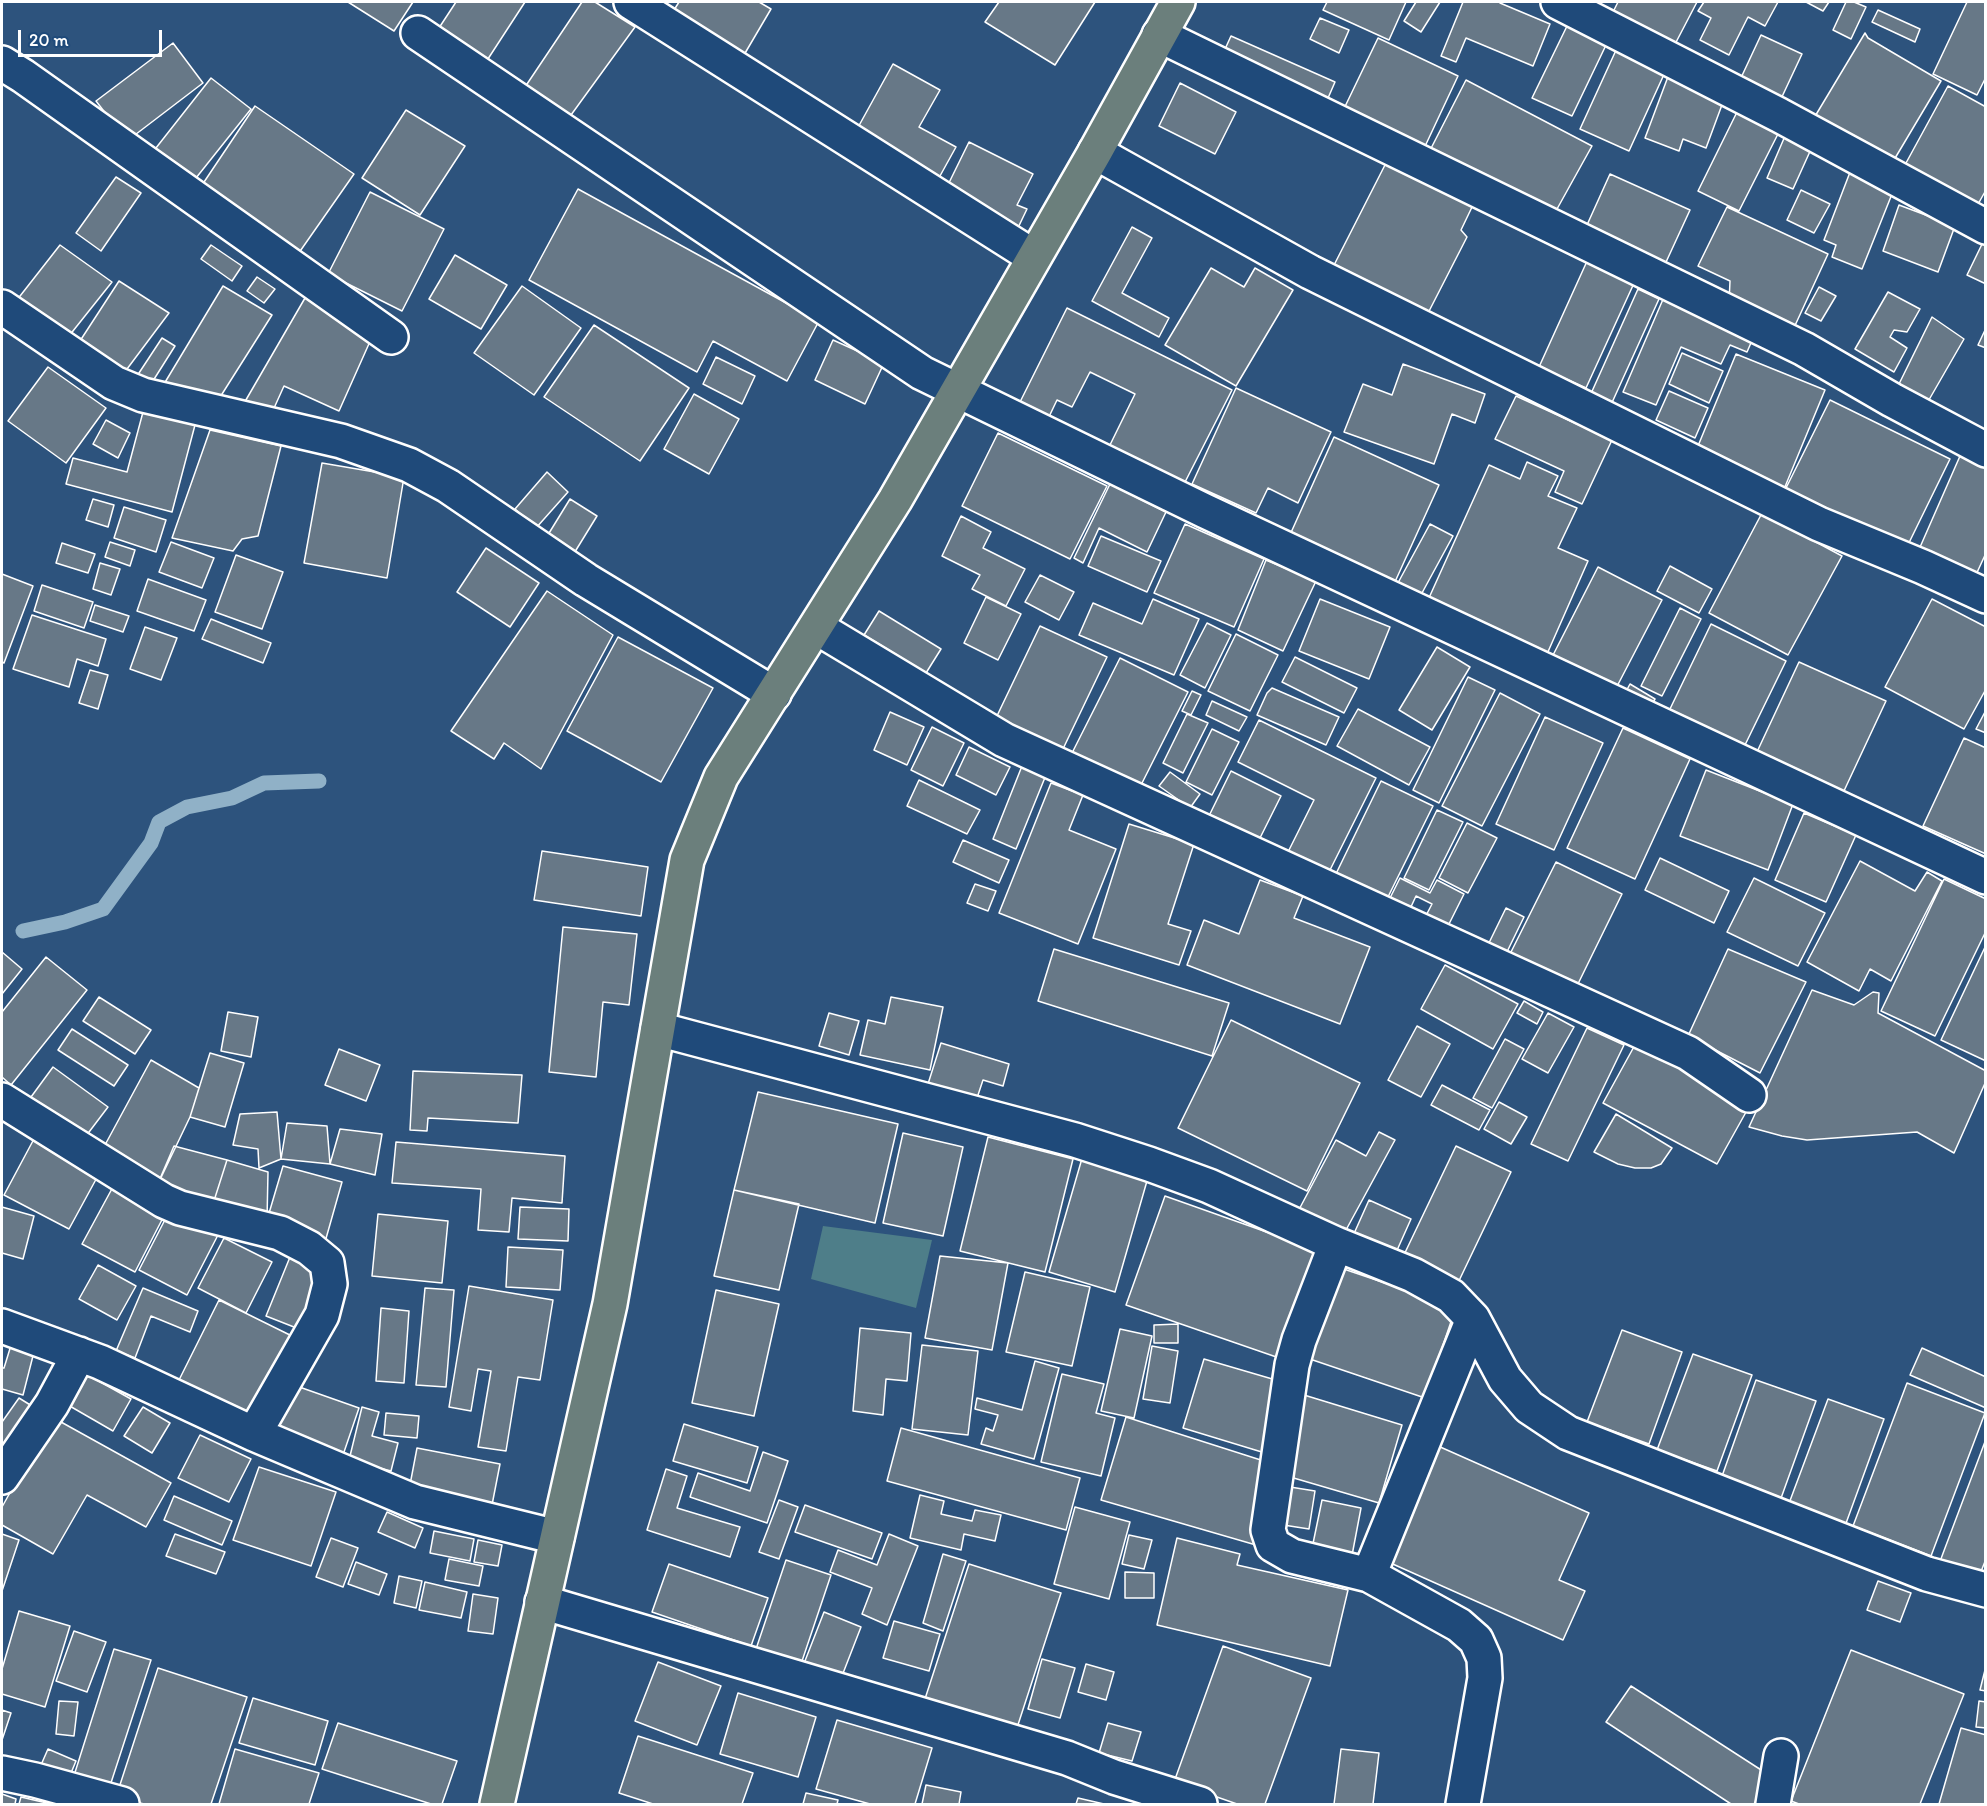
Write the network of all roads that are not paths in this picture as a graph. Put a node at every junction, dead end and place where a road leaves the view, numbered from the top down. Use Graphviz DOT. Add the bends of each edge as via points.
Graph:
graph roads {
  1 [pos="632,2"];
  2 [pos="1178,2"];
  3 [pos="1558,2"];
  4 [pos="418,33"];
  5 [pos="1159,35"];
  6 [pos="2,63"];
  7 [pos="1095,152"];
  8 [pos="1986,226"];
  9 [pos="1034,257"];
  10 [pos="2,307"];
  11 [pos="391,337"];
  12 [pos="957,391"];
  13 [pos="1986,450"];
  14 [pos="1986,596"];
  15 [pos="816,627"];
  16 [pos="774,694"];
  17 [pos="1986,877"];
  18 [pos="658,1029"];
  19 [pos="1749,1095"];
  20 [pos="2,1100"];
  21 [pos="1336,1244"];
  22 [pos="1473,1319"];
  23 [pos="2,1326"];
  24 [pos="79,1354"];
  25 [pos="254,1434"];
  26 [pos="2,1477"];
  27 [pos="557,1537"];
  28 [pos="1369,1575"];
  29 [pos="1986,1590"];
  30 [pos="542,1602"];
  31 [pos="1781,1756"];
  32 [pos="2,1773"];
  33 [pos="122,1804"];
  34 [pos="497,1804"];
  35 [pos="1200,1804"];
  36 [pos="1462,1804"];
  37 [pos="1773,1804"];
  1 -- 9 [label="street"];
  2 -- 5 [label="main road"];
  3 -- 8 [label="street"];
  4 -- 12 [label="street" via="922,373"];
  5 -- 7 [label="main road"];
  5 -- 13 [label="street" via="1804,349"];
  6 -- 11 [label="street"];
  7 -- 9 [label="main road"];
  7 -- 14 [label="street" via="1321,277 1819,524"];
  9 -- 12 [label="main road"];
  10 -- 16 [label="street" via="114,383 143,395 341,441 409,465 448,486 586,580"];
  12 -- 15 [label="main road" via="896,500"];
  12 -- 17 [label="street"];
  15 -- 16 [label="main road"];
  15 -- 19 [label="street" via="1004,740 1688,1053"];
  16 -- 18 [label="main road" via="721,777 687,860"];
  18 -- 21 [label="street" via="1075,1140 1209,1186"];
  18 -- 27 [label="main road" via="610,1304"];
  20 -- 25 [label="street" via="164,1201 280,1233 327,1263 330,1284 322,1315"];
  21 -- 22 [label="street" via="1413,1275 1451,1296"];
  21 -- 28 [label="street" via="1292,1365 1268,1530 1273,1545 1292,1556"];
  22 -- 28 [label="street"];
  22 -- 29 [label="street" via="1505,1379 1529,1407 1568,1433 1927,1574"];
  23 -- 24 [label="street"];
  24 -- 25 [label="street"];
  24 -- 26 [label="street" via="52,1404"];
  25 -- 27 [label="street" via="415,1502"];
  27 -- 30 [label="main road"];
  28 -- 36 [label="street" via="1459,1625 1476,1640 1484,1658 1485,1678"];
  30 -- 34 [label="main road"];
  30 -- 35 [label="street" via="1067,1758"];
  31 -- 37 [label="street"];
  32 -- 33 [label="street"];
}
